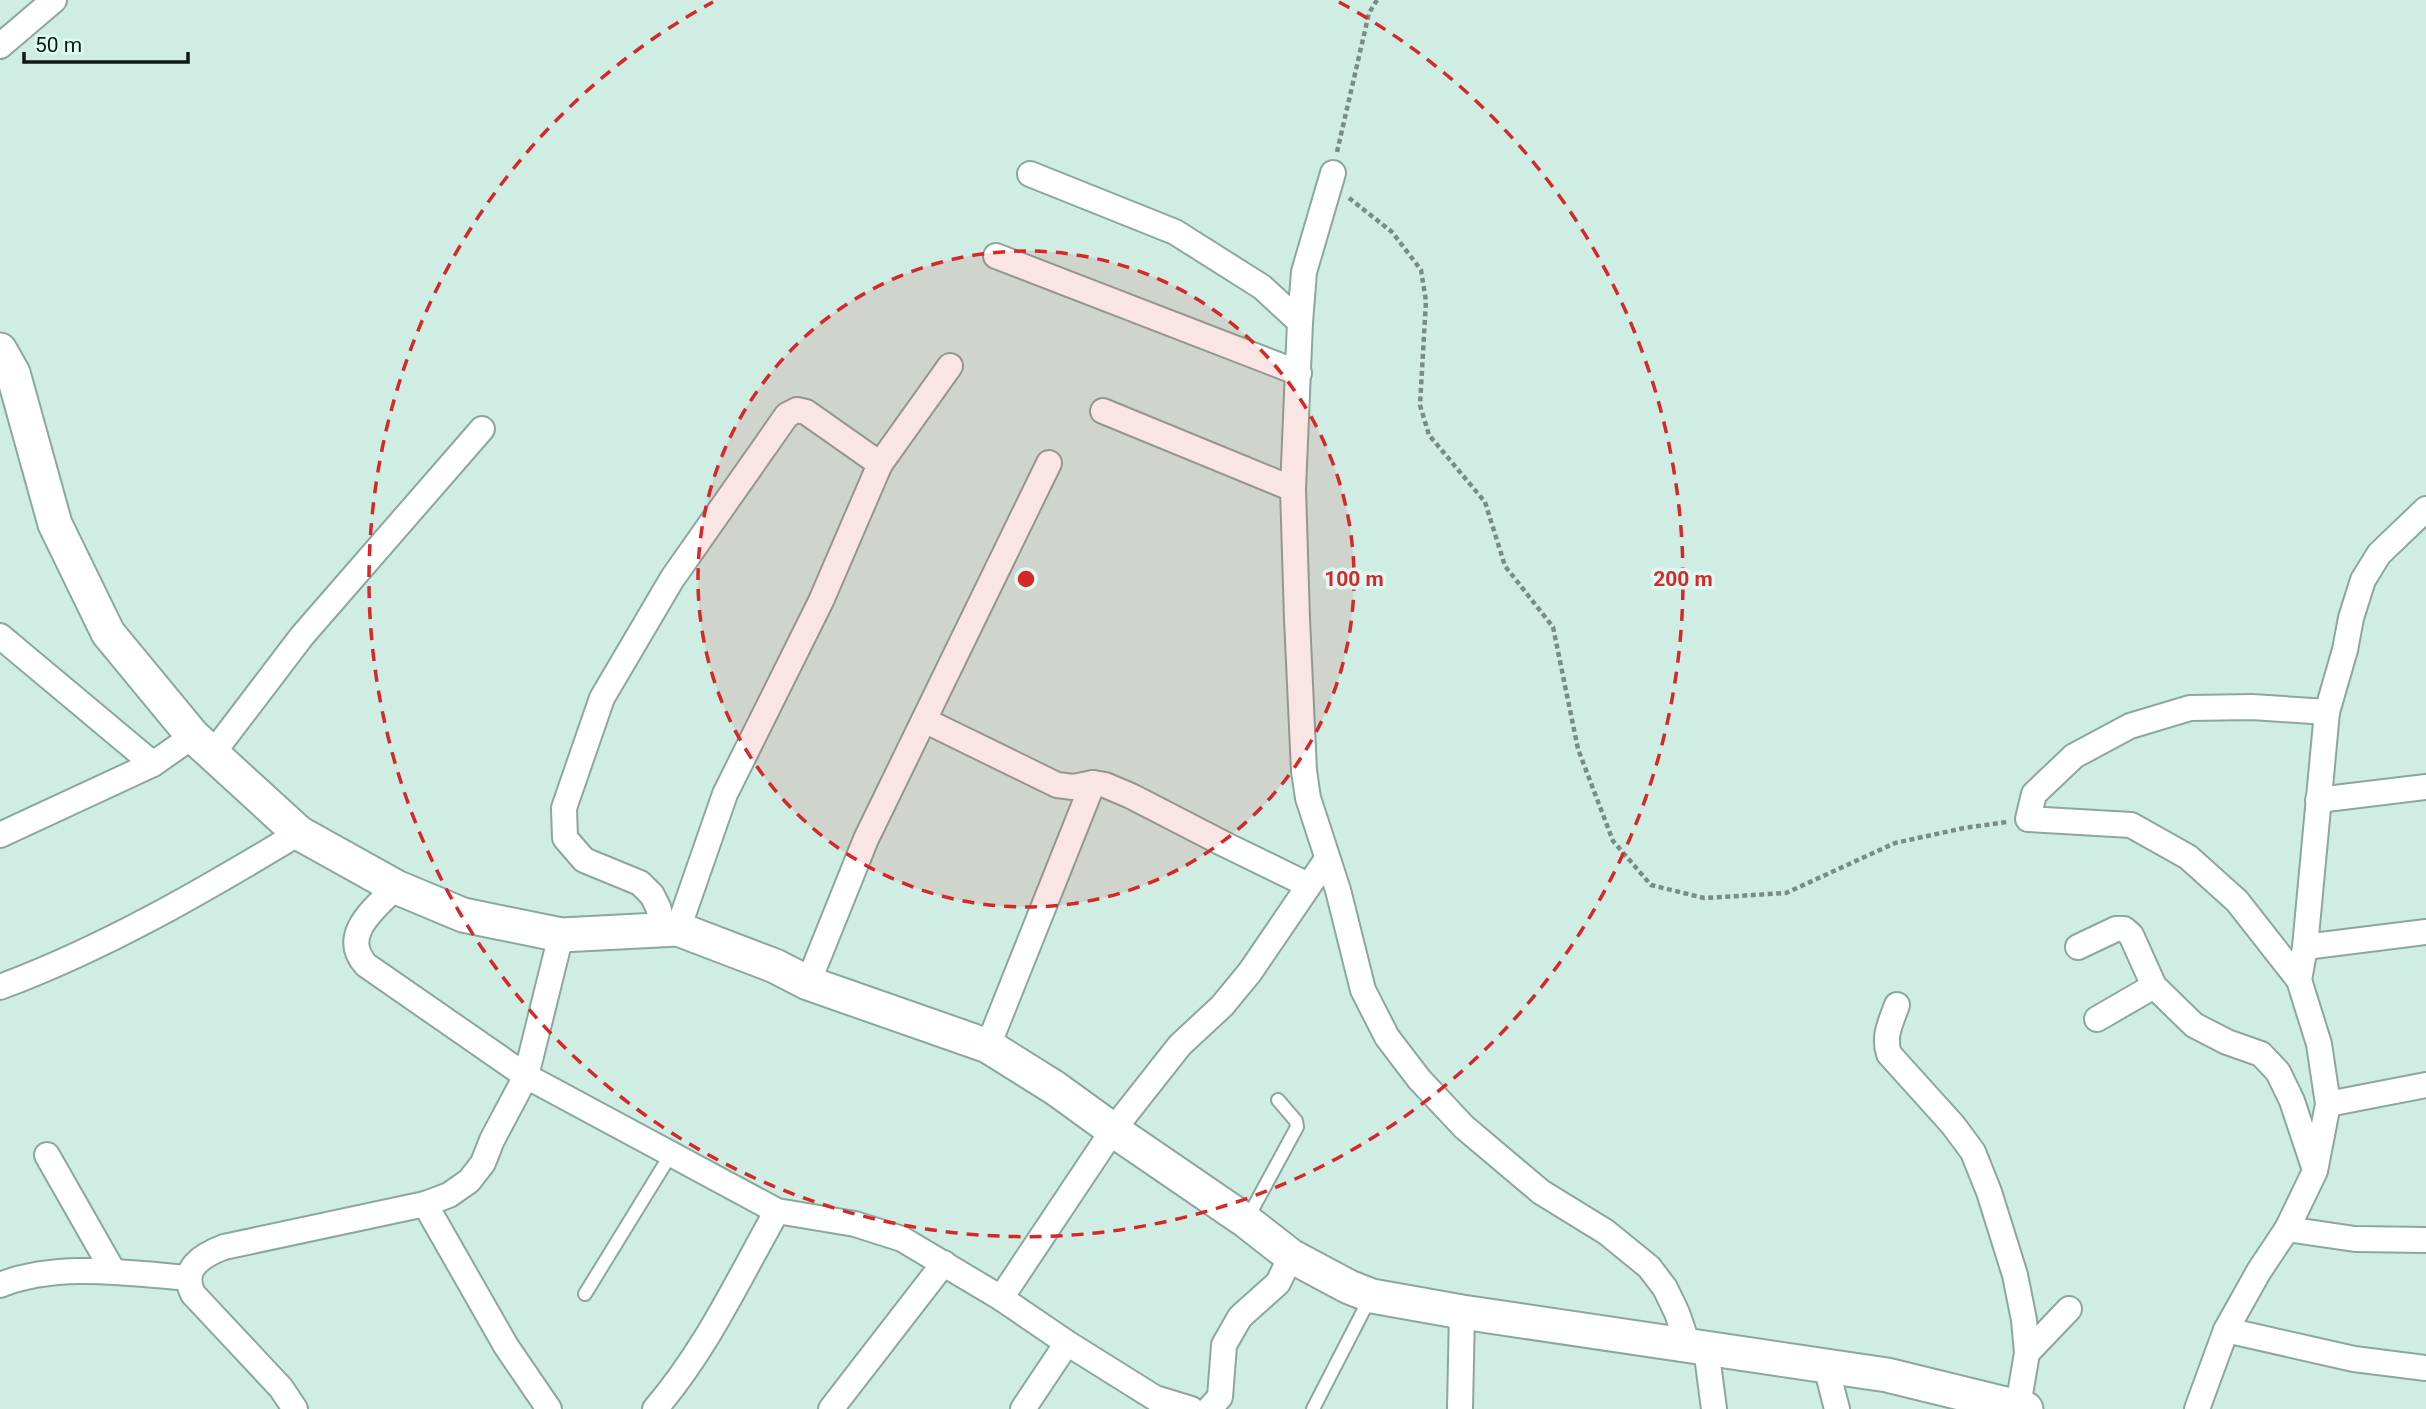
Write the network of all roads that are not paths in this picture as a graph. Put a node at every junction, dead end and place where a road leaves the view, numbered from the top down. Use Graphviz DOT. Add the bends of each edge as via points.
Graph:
graph roads {
  1 [pos="54,0"];
  2 [pos="0,46"];
  3 [pos="1333,173"];
  4 [pos="1030,174"];
  5 [pos="996,256"];
  6 [pos="1300,322"];
  7 [pos="0,350"];
  8 [pos="950,366"];
  9 [pos="1299,373"];
  10 [pos="1103,411"];
  11 [pos="482,429"];
  12 [pos="1049,463"];
  13 [pos="880,464"];
  14 [pos="1293,489"];
  15 [pos="2426,509"];
  16 [pos="0,636"];
  17 [pos="2328,712"];
  18 [pos="924,720"];
  19 [pos="203,744"];
  20 [pos="153,764"];
  21 [pos="1093,783"];
  22 [pos="2426,787"];
  23 [pos="2319,800"];
  24 [pos="299,833"];
  25 [pos="0,835"];
  26 [pos="1326,859"];
  27 [pos="1307,885"];
  28 [pos="396,887"];
  29 [pos="671,929"];
  30 [pos="2426,932"];
  31 [pos="561,935"];
  32 [pos="2078,947"];
  33 [pos="2305,947"];
  34 [pos="2300,980"];
  35 [pos="808,984"];
  36 [pos="2154,986"];
  37 [pos="0,987"];
  38 [pos="1897,1005"];
  39 [pos="2097,1019"];
  40 [pos="988,1046"];
  41 [pos="526,1076"];
  42 [pos="2426,1085"];
  43 [pos="1278,1100"];
  44 [pos="2328,1104"];
  45 [pos="1113,1130"];
  46 [pos="671,1154"];
  47 [pos="47,1155"];
  48 [pos="2315,1171"];
  49 [pos="425,1204"];
  50 [pos="777,1211"];
  51 [pos="1246,1221"];
  52 [pos="2287,1229"];
  53 [pos="2426,1240"];
  54 [pos="1291,1256"];
  55 [pos="944,1263"];
  56 [pos="113,1271"];
  57 [pos="188,1278"];
  58 [pos="0,1286"];
  59 [pos="585,1294"];
  60 [pos="1372,1296"];
  61 [pos="1001,1297"];
  62 [pos="2069,1310"];
  63 [pos="1462,1312"];
  64 [pos="2226,1330"];
  65 [pos="1067,1343"];
  66 [pos="1697,1346"];
  67 [pos="2027,1353"];
  68 [pos="1826,1366"];
  69 [pos="2426,1368"];
  70 [pos="1152,1403"];
  71 [pos="2022,1408"];
  72 [pos="295,1409"];
  73 [pos="549,1409"];
  74 [pos="655,1409"];
  75 [pos="831,1409"];
  76 [pos="1023,1409"];
  77 [pos="1191,1409"];
  78 [pos="1211,1409"];
  79 [pos="1313,1409"];
  80 [pos="1460,1409"];
  81 [pos="1714,1409"];
  82 [pos="1838,1409"];
  83 [pos="2197,1409"];
  1 -- 2 [label="street"];
  3 -- 6 [label="street" via="1304,272"];
  4 -- 6 [label="street" via="1175,232 1262,288"];
  5 -- 9 [label="street"];
  6 -- 9 [label="street"];
  7 -- 19 [label="street" via="13,373 55,524 108,633"];
  8 -- 13 [label="street"];
  9 -- 14 [label="street"];
  10 -- 14 [label="street"];
  11 -- 19 [label="street"];
  12 -- 18 [label="street"];
  13 -- 29 [label="street" via="821,601 725,794"];
  13 -- 29 [label="street" via="806,412 787,415 672,579 602,698 564,808 565,838 584,860 640,883"];
  14 -- 26 [label="street" via="1304,771"];
  15 -- 17 [label="street" via="2379,554 2363,580"];
  16 -- 20 [label="street"];
  17 -- 23 [label="street"];
  17 -- 34 [label="street" via="2190,708 2130,726 2074,756 2034,794 2028,819 2131,825 2188,857 2237,901"];
  18 -- 21 [label="street" via="1057,785"];
  18 -- 35 [label="street" via="866,839"];
  19 -- 20 [label="street"];
  19 -- 24 [label="street"];
  20 -- 25 [label="street"];
  21 -- 27 [label="street" via="1131,796"];
  21 -- 40 [label="street"];
  22 -- 23 [label="street"];
  23 -- 33 [label="street"];
  24 -- 28 [label="street"];
  24 -- 37 [label="street" via="97,948"];
  26 -- 27 [label="street"];
  26 -- 66 [label="street" via="1363,990 1387,1037 1464,1127 1541,1192 1606,1231 1650,1267"];
  27 -- 45 [label="street" via="1250,972 1180,1045"];
  28 -- 31 [label="street" via="463,915"];
  28 -- 41 [label="street" via="364,919 357,933 359,958"];
  29 -- 31 [label="street"];
  29 -- 35 [label="street" via="775,966"];
  30 -- 33 [label="street"];
  31 -- 41 [label="street"];
  32 -- 36 [label="street" via="2124,929"];
  33 -- 34 [label="street"];
  34 -- 44 [label="street" via="2319,1044"];
  35 -- 40 [label="street"];
  36 -- 39 [label="street"];
  36 -- 48 [label="street" via="2194,1025 2261,1054 2278,1072"];
  38 -- 67 [label="street" via="1886,1035 1889,1054 1973,1152 2015,1275"];
  40 -- 45 [label="street"];
  41 -- 46 [label="street"];
  41 -- 49 [label="street" via="470,1181"];
  42 -- 44 [label="street"];
  43 -- 51 [label="lane" via="1297,1128"];
  44 -- 48 [label="street"];
  45 -- 51 [label="street"];
  45 -- 61 [label="street"];
  46 -- 50 [label="street"];
  46 -- 59 [label="lane"];
  47 -- 56 [label="street"];
  48 -- 52 [label="street"];
  49 -- 57 [label="street" via="224,1247 196,1261"];
  49 -- 73 [label="street" via="506,1346"];
  50 -- 55 [label="street" via="876,1230"];
  50 -- 74 [label="street" via="704,1343"];
  51 -- 54 [label="street"];
  52 -- 53 [label="street" via="2355,1239"];
  52 -- 64 [label="street"];
  54 -- 60 [label="street"];
  54 -- 78 [label="street" via="1278,1283 1240,1317 1224,1345 1220,1396"];
  55 -- 61 [label="street"];
  55 -- 75 [label="street"];
  56 -- 57 [label="street"];
  56 -- 58 [label="street" via="17,1278"];
  57 -- 72 [label="street" via="200,1303 281,1388"];
  60 -- 63 [label="street"];
  60 -- 79 [label="lane"];
  61 -- 65 [label="street"];
  62 -- 67 [label="street"];
  63 -- 66 [label="street"];
  63 -- 80 [label="street"];
  64 -- 69 [label="street" via="2300,1349"];
  64 -- 83 [label="street"];
  65 -- 70 [label="street"];
  65 -- 76 [label="street"];
  66 -- 68 [label="street"];
  66 -- 81 [label="street"];
  67 -- 71 [label="street"];
  68 -- 71 [label="street" via="1937,1386"];
  68 -- 82 [label="street"];
  70 -- 77 [label="street"];
}
